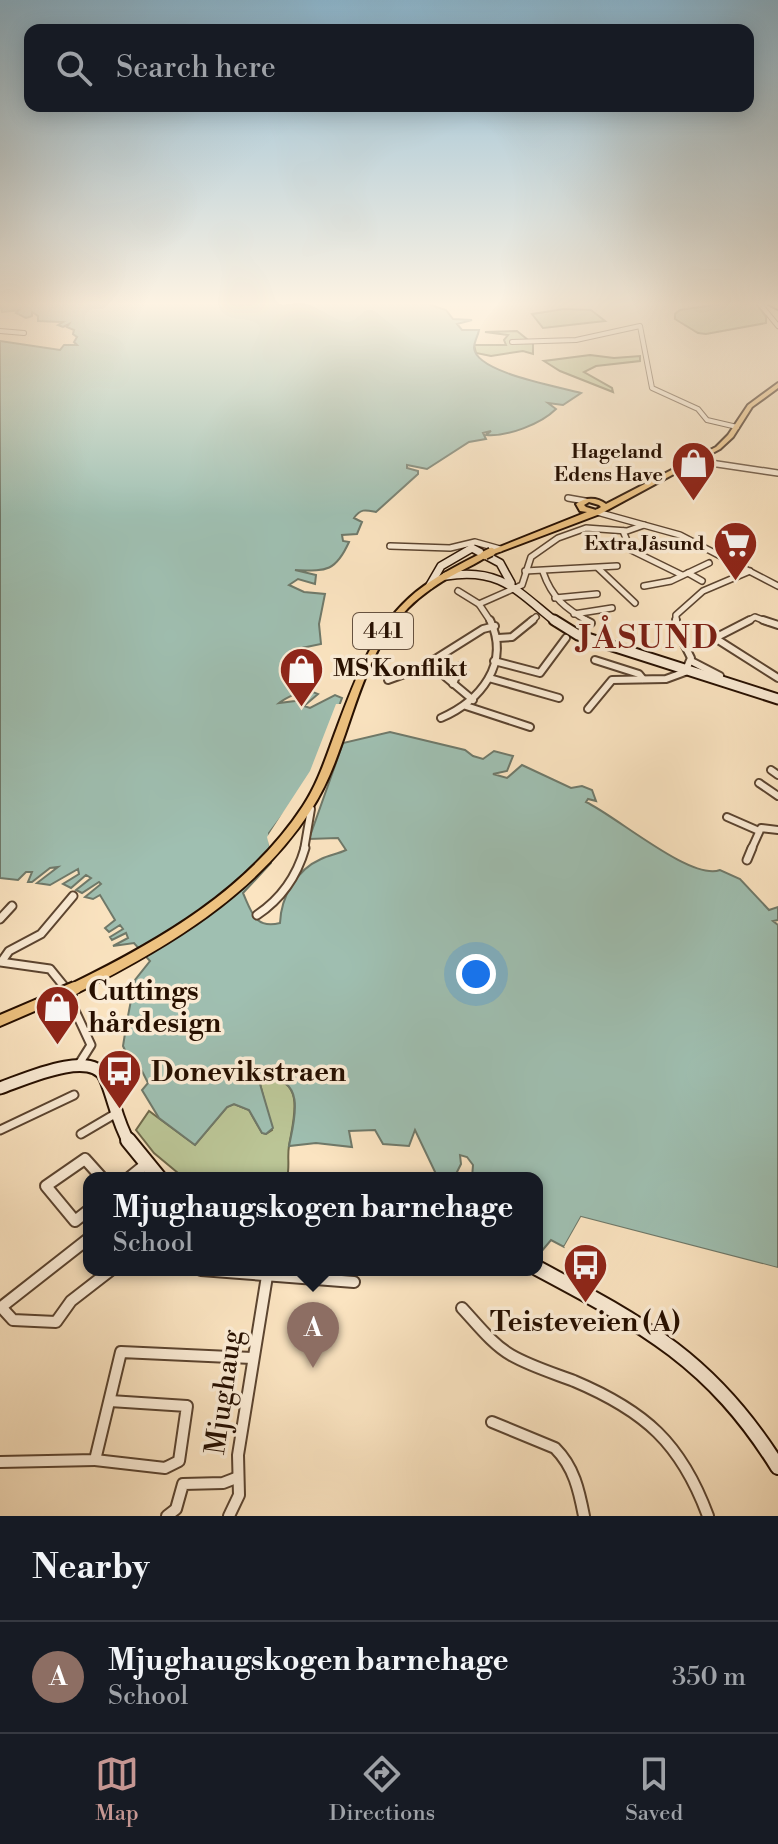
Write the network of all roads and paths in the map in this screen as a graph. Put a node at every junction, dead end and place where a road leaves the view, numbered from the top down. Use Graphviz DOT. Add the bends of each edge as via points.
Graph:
graph roads {
  1 [pos="649,374"];
  2 [pos="778,385"];
  3 [pos="737,427"];
  4 [pos="697,461"];
  5 [pos="778,473"];
  6 [pos="624,495"];
  7 [pos="584,503"];
  8 [pos="600,510"];
  9 [pos="637,523"];
  10 [pos="558,524"];
  11 [pos="644,525"];
  12 [pos="625,531"];
  13 [pos="390,546"];
  14 [pos="492,552"];
  15 [pos="709,563"];
  16 [pos="617,566"];
  17 [pos="598,568"];
  18 [pos="506,569"];
  19 [pos="748,569"];
  20 [pos="525,571"];
  21 [pos="543,572"];
  22 [pos="684,574"];
  23 [pos="494,575"];
  24 [pos="442,577"];
  25 [pos="702,581"];
  26 [pos="430,585"];
  27 [pos="514,585"];
  28 [pos="644,586"];
  29 [pos="778,586"];
  30 [pos="458,591"];
  31 [pos="612,592"];
  32 [pos="623,592"];
  33 [pos="597,594"];
  34 [pos="555,598"];
  35 [pos="635,603"];
  36 [pos="479,604"];
  37 [pos="612,608"];
  38 [pos="574,614"];
  39 [pos="536,617"];
  40 [pos="591,623"];
  41 [pos="725,624"];
  42 [pos="778,625"];
  43 [pos="495,626"];
  44 [pos="734,631"];
  45 [pos="498,638"];
  46 [pos="566,638"];
  47 [pos="556,652"];
  48 [pos="566,654"];
  49 [pos="595,660"];
  50 [pos="494,661"];
  51 [pos="460,666"];
  52 [pos="689,666"];
  53 [pos="436,669"];
  54 [pos="489,678"];
  55 [pos="778,678"];
  56 [pos="643,679"];
  57 [pos="388,680"];
  58 [pos="731,680"];
  59 [pos="453,684"];
  60 [pos="559,698"];
  61 [pos="778,699"];
  62 [pos="473,700"];
  63 [pos="466,706"];
  64 [pos="588,709"];
  65 [pos="441,718"];
  66 [pos="530,727"];
  67 [pos="759,783"];
  68 [pos="778,796"];
  69 [pos="311,809"];
  70 [pos="727,817"];
  71 [pos="778,830"];
  72 [pos="759,831"];
  73 [pos="747,860"];
  74 [pos="73,896"];
  75 [pos="12,906"];
  76 [pos="257,915"];
  77 [pos="0,919"];
  78 [pos="1,962"];
  79 [pos="0,1021"];
  80 [pos="79,1064"];
  81 [pos="0,1088"];
  82 [pos="74,1095"];
  83 [pos="115,1114"];
  84 [pos="0,1130"];
  85 [pos="81,1134"];
  86 [pos="145,1165"];
  87 [pos="97,1172"];
  88 [pos="136,1172"];
  89 [pos="153,1172"];
  90 [pos="83,1215"];
  91 [pos="83,1243"];
  92 [pos="543,1271"];
  93 [pos="103,1276"];
  94 [pos="267,1276"];
  95 [pos="289,1276"];
  96 [pos="354,1282"];
  97 [pos="1,1307"];
  98 [pos="462,1308"];
  99 [pos="252,1358"];
  100 [pos="110,1401"];
  101 [pos="492,1422"];
  102 [pos="95,1460"];
  103 [pos="0,1462"];
  104 [pos="778,1467"];
  105 [pos="236,1478"];
  106 [pos="167,1516"];
  107 [pos="229,1516"];
  108 [pos="584,1516"];
  109 [pos="708,1516"];
  1 -- 3 [label="street" via="652,388 698,409 707,420"];
  2 -- 3 [label="main road, 441" via="750,406"];
  3 -- 4 [label="main road, 441" via="722,445"];
  4 -- 5 [label="street"];
  4 -- 6 [label="main road, 441"];
  6 -- 7 [label="main road, 441"];
  6 -- 8 [label="main road, 441"];
  7 -- 8 [label="main road"];
  7 -- 8 [label="main road"];
  7 -- 10 [label="main road, 441"];
  8 -- 9 [label="street"];
  8 -- 10 [label="main road, 441"];
  9 -- 11 [label="street"];
  9 -- 12 [label="street"];
  10 -- 14 [label="main road, 441"];
  11 -- 12 [label="street"];
  11 -- 19 [label="street" via="680,535"];
  12 -- 20 [label="street" via="592,527 558,538 536,553"];
  12 -- 22 [label="street" via="631,550"];
  13 -- 14 [label="street" via="450,548 475,542"];
  14 -- 24 [label="main road, 441"];
  15 -- 22 [label="street"];
  16 -- 17 [label="street"];
  17 -- 21 [label="street"];
  17 -- 32 [label="street"];
  18 -- 23 [label="main road" via="495,568"];
  18 -- 26 [label="main road" via="469,548 441,566"];
  18 -- 27 [label="main road"];
  19 -- 29 [label="street"];
  19 -- 52 [label="street" via="703,591 676,615"];
  20 -- 21 [label="street"];
  20 -- 27 [label="street" via="523,584"];
  21 -- 34 [label="street"];
  22 -- 25 [label="street"];
  22 -- 28 [label="street"];
  23 -- 24 [label="main road" via="467,572"];
  23 -- 27 [label="main road"];
  24 -- 26 [label="main road, 441"];
  26 -- 79 [label="main road, 441" via="404,606 378,639 323,777 285,837 225,897 174,934 121,965"];
  27 -- 36 [label="street"];
  27 -- 52 [label="main road" via="569,630"];
  30 -- 36 [label="street"];
  31 -- 32 [label="street"];
  32 -- 35 [label="street"];
  33 -- 34 [label="street"];
  34 -- 38 [label="street"];
  36 -- 43 [label="street"];
  37 -- 38 [label="street"];
  38 -- 40 [label="street"];
  39 -- 45 [label="street" via="512,637"];
  41 -- 44 [label="street"];
  42 -- 44 [label="street" via="755,617"];
  43 -- 45 [label="street"];
  43 -- 57 [label="street" via="485,627 439,659"];
  44 -- 55 [label="street" via="715,638"];
  45 -- 50 [label="street"];
  46 -- 47 [label="street"];
  47 -- 48 [label="street"];
  47 -- 50 [label="street" via="540,673"];
  49 -- 56 [label="street"];
  50 -- 54 [label="street"];
  51 -- 59 [label="street"];
  52 -- 56 [label="street" via="671,679"];
  52 -- 58 [label="street"];
  52 -- 61 [label="main road"];
  53 -- 59 [label="street"];
  54 -- 60 [label="street"];
  54 -- 62 [label="street"];
  56 -- 64 [label="street" via="612,680"];
  59 -- 62 [label="street"];
  62 -- 63 [label="street"];
  63 -- 65 [label="street"];
  63 -- 66 [label="street"];
  67 -- 68 [label="street"];
  69 -- 76 [label="street" via="289,887 278,902"];
  70 -- 72 [label="street"];
  71 -- 72 [label="street"];
  72 -- 73 [label="street"];
  74 -- 78 [label="street" via="41,934 14,947"];
  75 -- 77 [label="street"];
  78 -- 80 [label="street" via="43,966 57,975 91,1045"];
  80 -- 81 [label="main road"];
  80 -- 83 [label="main road" via="99,1069"];
  82 -- 84 [label="street"];
  83 -- 85 [label="street"];
  83 -- 86 [label="main road"];
  86 -- 88 [label="street"];
  86 -- 89 [label="main road"];
  87 -- 90 [label="street" via="85,1159 46,1186 75,1221"];
  91 -- 97 [label="street"];
  92 -- 104 [label="main road" via="678,1349 741,1411"];
  93 -- 97 [label="street" via="71,1301 56,1322 13,1320"];
  94 -- 99 [label="street, Mjughaug"];
  95 -- 96 [label="street"];
  98 -- 109 [label="street" via="513,1356 620,1401 656,1426 691,1472"];
  99 -- 100 [label="street" via="121,1352"];
  99 -- 105 [label="street, Mjughaug"];
  100 -- 102 [label="street"];
  100 -- 102 [label="street" via="187,1406 179,1461 165,1468"];
  101 -- 108 [label="street" via="563,1455 576,1480"];
  102 -- 103 [label="street"];
  105 -- 106 [label="street" via="183,1484 176,1509"];
  105 -- 107 [label="street, Mjughaug" via="239,1505"];
}
